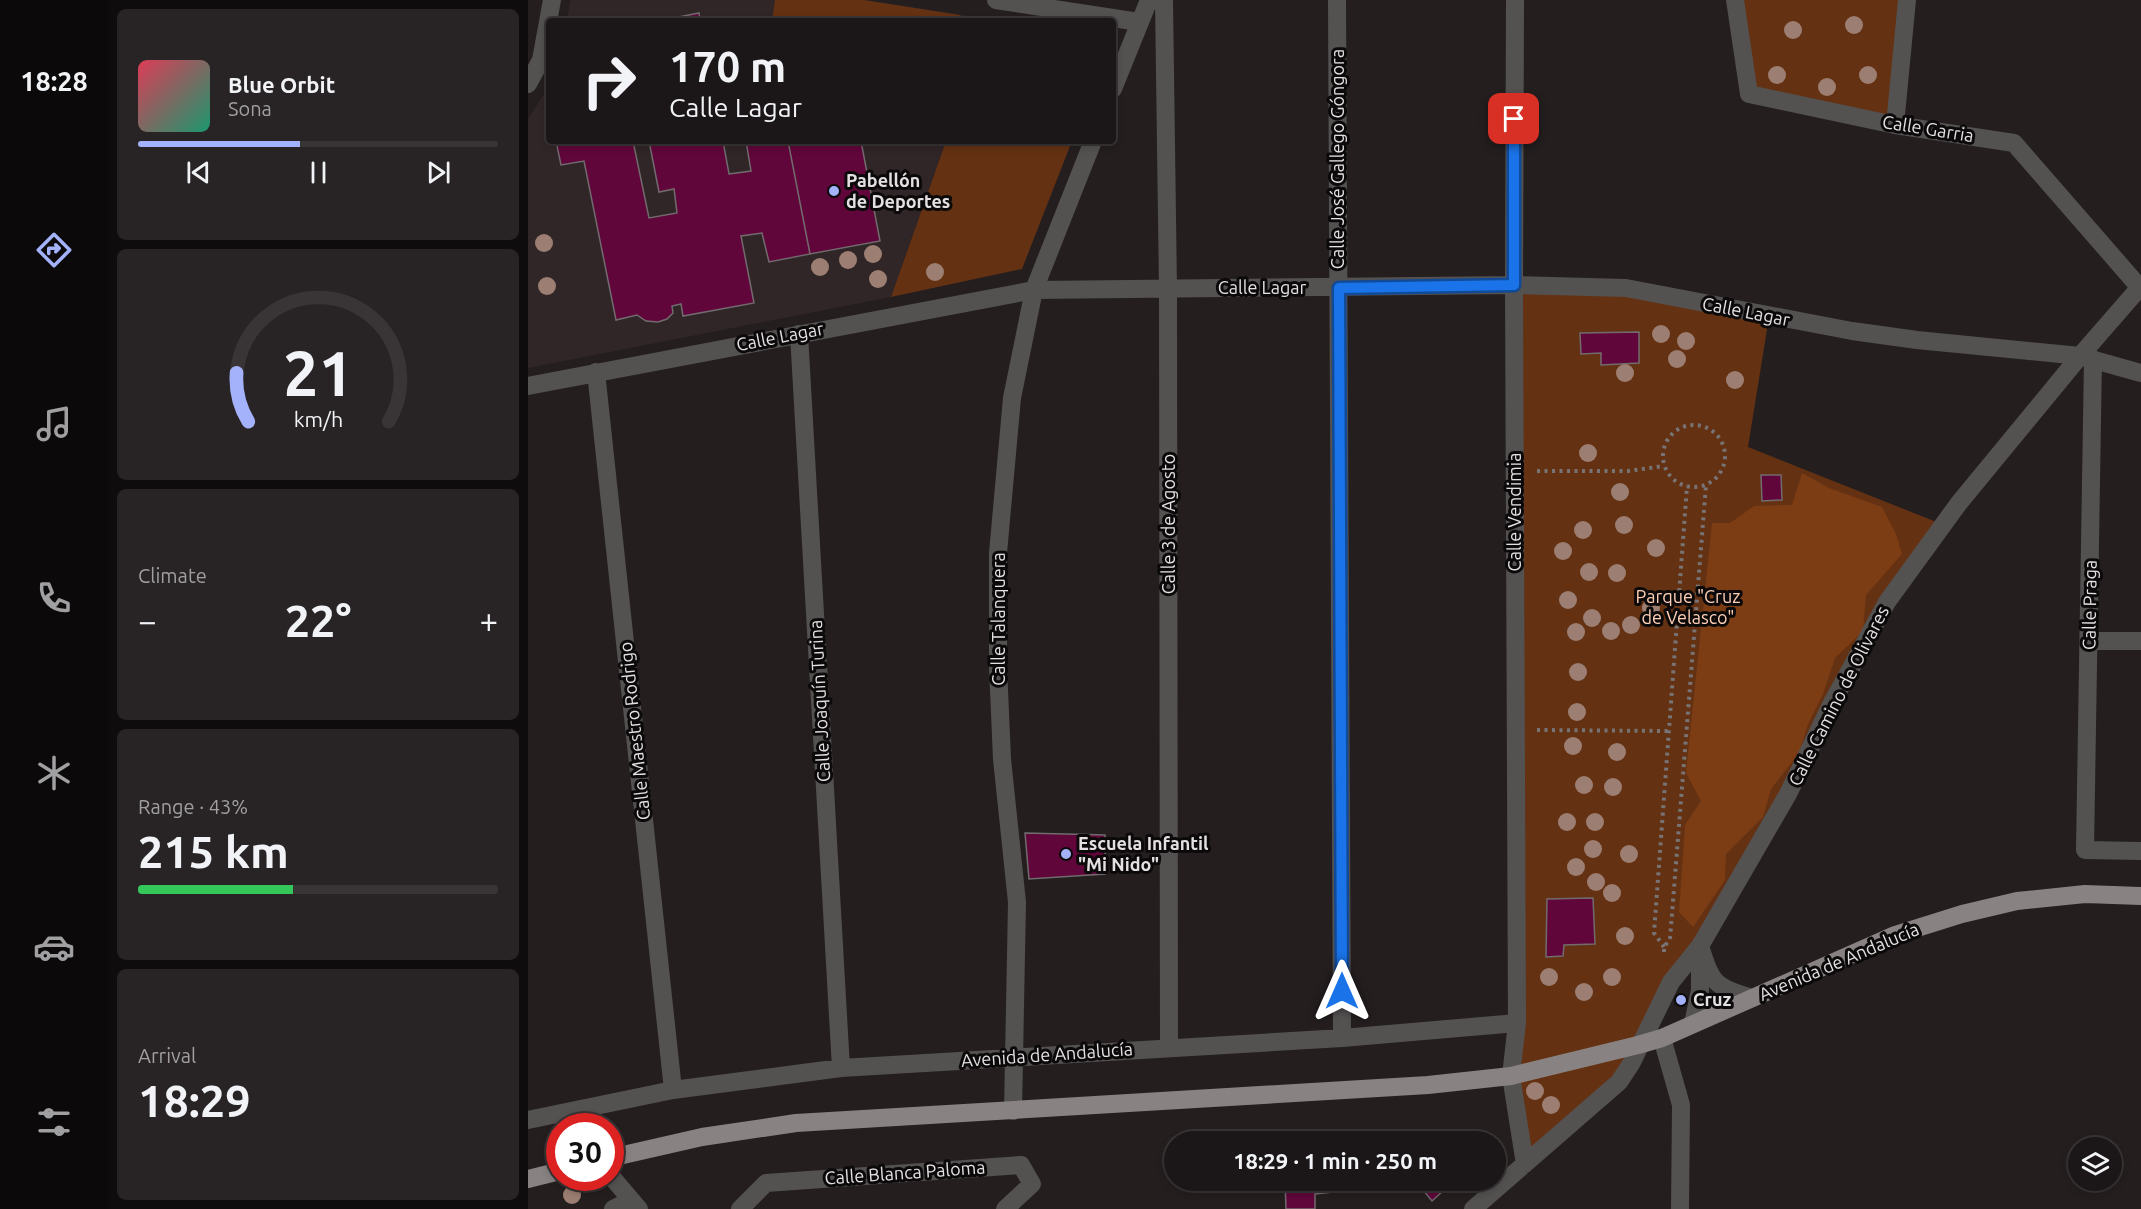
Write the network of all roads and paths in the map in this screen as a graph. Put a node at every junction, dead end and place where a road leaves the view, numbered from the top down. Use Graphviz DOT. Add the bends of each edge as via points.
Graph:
graph roads {
  1 [pos="552,0"];
  2 [pos="996,0"];
  3 [pos="1149,0"];
  4 [pos="1164,0"];
  5 [pos="1337,0"];
  6 [pos="1515,0"];
  7 [pos="1735,0"];
  8 [pos="1907,0"];
  9 [pos="549,18"];
  10 [pos="1114,18"];
  11 [pos="1116,18"];
  12 [pos="1140,22"];
  13 [pos="546,33"];
  14 [pos="1116,82"];
  15 [pos="528,84"];
  16 [pos="1895,125"];
  17 [pos="1091,144"];
  18 [pos="1514,285"];
  19 [pos="2140,287"];
  20 [pos="1339,288"];
  21 [pos="1168,289"];
  22 [pos="1034,290"];
  23 [pos="798,334"];
  24 [pos="2086,357"];
  25 [pos="596,372"];
  26 [pos="2141,373"];
  27 [pos="528,386"];
  28 [pos="1664,466"];
  29 [pos="1515,472"];
  30 [pos="1706,485"];
  31 [pos="1687,486"];
  32 [pos="2089,641"];
  33 [pos="2141,641"];
  34 [pos="1516,730"];
  35 [pos="1668,731"];
  36 [pos="2141,850"];
  37 [pos="2141,896"];
  38 [pos="1700,946"];
  39 [pos="1752,998"];
  40 [pos="1517,1023"];
  41 [pos="1693,1024"];
  42 [pos="1342,1038"];
  43 [pos="1662,1038"];
  44 [pos="1638,1045"];
  45 [pos="1169,1047"];
  46 [pos="1014,1057"];
  47 [pos="841,1068"];
  48 [pos="1511,1076"];
  49 [pos="673,1090"];
  50 [pos="1013,1111"];
  51 [pos="528,1120"];
  52 [pos="624,1155"];
  53 [pos="1525,1164"];
  54 [pos="546,1174"];
  55 [pos="528,1179"];
  56 [pos="624,1191"];
  57 [pos="635,1204"];
  58 [pos="613,1209"];
  59 [pos="740,1209"];
  60 [pos="1005,1209"];
  61 [pos="1473,1209"];
  62 [pos="1680,1209"];
  1 -- 9 [label="street"];
  2 -- 10 [label="street"];
  3 -- 12 [label="street"];
  4 -- 21 [label="street, Calle 3 de Agosto"];
  5 -- 20 [label="street, Calle José Gallego Góngora"];
  6 -- 18 [label="street, Calle Vendimia"];
  7 -- 16 [label="street, Calle Garria" via="1749,94"];
  8 -- 16 [label="street"];
  11 -- 12 [label="street"];
  12 -- 14 [label="street"];
  13 -- 15 [label="street" via="541,60"];
  16 -- 19 [label="street, Calle Garria" via="2014,143"];
  17 -- 22 [label="street, Calle Talanquera"];
  18 -- 20 [label="street, Calle Lagar"];
  18 -- 24 [label="street, Calle Lagar" via="1626,288 1852,332"];
  18 -- 29 [label="street, Calle Vendimia"];
  19 -- 24 [label="street, Calle Camino de Olivares"];
  20 -- 21 [label="street, Calle Lagar"];
  20 -- 42 [label="street, Calle José Gallego Góngora"];
  21 -- 22 [label="street, Calle Lagar"];
  21 -- 45 [label="street, Calle 3 de Agosto"];
  22 -- 23 [label="street, Calle Lagar"];
  22 -- 46 [label="street, Calle Talanquera" via="1012,398 998,553 1002,759 1017,902"];
  23 -- 25 [label="street, Calle Lagar"];
  23 -- 47 [label="street, Calle Joaquín Turina"];
  24 -- 26 [label="street, Calle Lagar"];
  24 -- 32 [label="street, Calle Praga"];
  24 -- 38 [label="street, Calle Camino de Olivares" via="1959,503 1887,602 1833,700 1788,794"];
  25 -- 27 [label="street, Calle Lagar"];
  25 -- 49 [label="street, Calle Maestro Rodrigo"];
  28 -- 29 [label="path" via="1628,471"];
  28 -- 30 [label="path" via="1665,444 1679,428 1700,425 1711,429 1723,444 1725,463 1715,480"];
  28 -- 31 [label="path" via="1670,476"];
  29 -- 34 [label="street, Calle Vendimia"];
  30 -- 31 [label="path"];
  30 -- 35 [label="path" via="1670,939 1664,947 1654,933"];
  31 -- 35 [label="path"];
  32 -- 33 [label="street"];
  32 -- 36 [label="street, Calle Praga" via="2085,850"];
  34 -- 35 [label="path"];
  34 -- 40 [label="street, Calle Vendimia"];
  37 -- 39 [label="main road, Avenida de Andalucía" via="2085,894 2017,901 1962,914 1895,935"];
  38 -- 39 [label="street" via="1709,974 1724,989"];
  38 -- 41 [label="street" via="1700,990"];
  38 -- 44 [label="street, Calle Camino de Olivares" via="1671,982"];
  39 -- 41 [label="main road, Avenida de Andalucía"];
  40 -- 42 [label="street, Avenida de Andalucía"];
  40 -- 48 [label="street"];
  41 -- 43 [label="main road, Avenida de Andalucía"];
  42 -- 45 [label="street, Avenida de Andalucía"];
  43 -- 44 [label="main road, Avenida de Andalucía"];
  43 -- 62 [label="street" via="1681,1105"];
  44 -- 48 [label="main road, Avenida de Andalucía"];
  44 -- 53 [label="street, Calle Camino de Olivares" via="1618,1082"];
  45 -- 46 [label="street, Avenida de Andalucía"];
  46 -- 47 [label="street, Avenida de Andalucía"];
  46 -- 50 [label="street, Calle Talanquera"];
  47 -- 49 [label="street, Avenida de Andalucía"];
  48 -- 50 [label="main road, Avenida de Andalucía" via="1428,1085"];
  48 -- 53 [label="street"];
  49 -- 51 [label="street, Avenida de Andalucía"];
  50 -- 52 [label="main road, Avenida de Andalucía" via="796,1123 702,1137"];
  53 -- 61 [label="street, Calle Camino de Olivares"];
  54 -- 55 [label="main road"];
  56 -- 57 [label="street"];
  57 -- 58 [label="street"];
  59 -- 60 [label="street, Calle Blanca Paloma" via="766,1183 1021,1165 1032,1184"];
}
